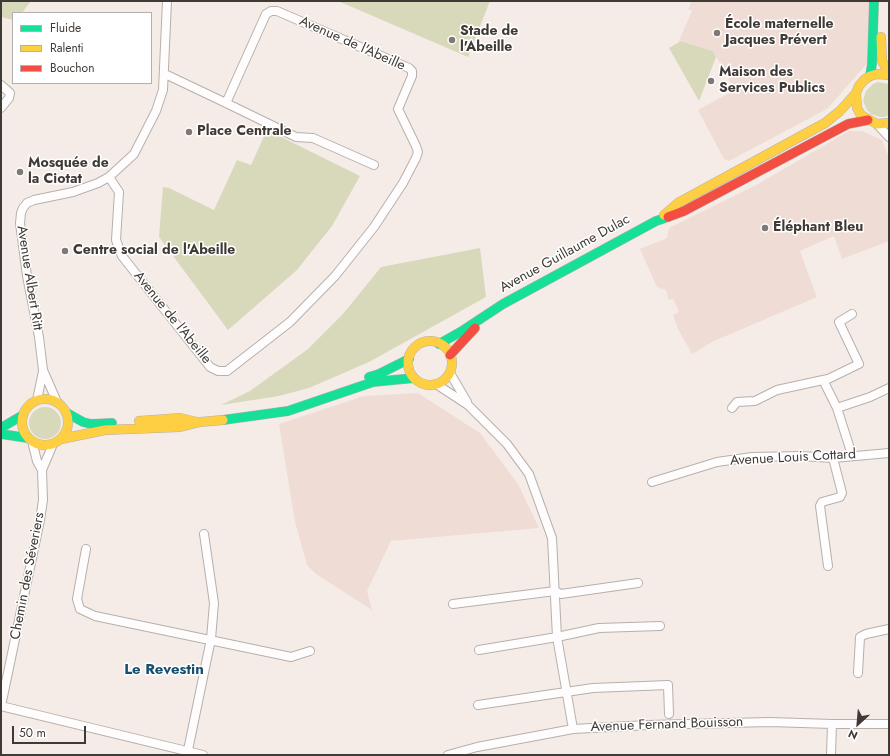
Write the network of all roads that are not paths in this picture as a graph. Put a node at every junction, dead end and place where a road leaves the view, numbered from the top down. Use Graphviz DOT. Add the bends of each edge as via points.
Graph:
graph roads {
  1 [pos="167,1"];
  2 [pos="874,1"];
  3 [pos="879,1"];
  4 [pos="165,74"];
  5 [pos="889,74"];
  6 [pos="870,76"];
  7 [pos="1,86"];
  8 [pos="856,93"];
  9 [pos="226,103"];
  10 [pos="1,108"];
  11 [pos="868,120"];
  12 [pos="877,124"];
  13 [pos="889,124"];
  14 [pos="889,137"];
  15 [pos="374,165"];
  16 [pos="728,176"];
  17 [pos="110,177"];
  18 [pos="713,183"];
  19 [pos="734,185"];
  20 [pos="718,193"];
  21 [pos="659,219"];
  22 [pos="852,314"];
  23 [pos="486,316"];
  24 [pos="439,344"];
  25 [pos="450,355"];
  26 [pos="409,360"];
  27 [pos="43,370"];
  28 [pos="450,373"];
  29 [pos="414,378"];
  30 [pos="823,380"];
  31 [pos="436,384"];
  32 [pos="889,388"];
  33 [pos="37,400"];
  34 [pos="57,402"];
  35 [pos="468,404"];
  36 [pos="732,408"];
  37 [pos="837,408"];
  38 [pos="67,413"];
  39 [pos="263,414"];
  40 [pos="23,415"];
  41 [pos="200,422"];
  42 [pos="1,428"];
  43 [pos="1,434"];
  44 [pos="62,439"];
  45 [pos="30,440"];
  46 [pos="53,444"];
  47 [pos="889,453"];
  48 [pos="852,455"];
  49 [pos="833,458"];
  50 [pos="42,470"];
  51 [pos="652,482"];
  52 [pos="204,534"];
  53 [pos="86,549"];
  54 [pos="828,566"];
  55 [pos="638,583"];
  56 [pos="554,591"];
  57 [pos="453,604"];
  58 [pos="660,626"];
  59 [pos="889,630"];
  60 [pos="557,637"];
  61 [pos="211,639"];
  62 [pos="479,650"];
  63 [pos="310,651"];
  64 [pos="858,673"];
  65 [pos="566,692"];
  66 [pos="478,705"];
  67 [pos="1,706"];
  68 [pos="669,714"];
  69 [pos="832,724"];
  70 [pos="889,724"];
  71 [pos="573,729"];
  72 [pos="187,753"];
  73 [pos="203,755"];
  74 [pos="448,755"];
  75 [pos="831,755"];
  1 -- 4 [label="street, Avenue Albert Ritt"];
  2 -- 6 [label="main road"];
  3 -- 5 [label="main road" via="882,61"];
  4 -- 9 [label="street"];
  4 -- 17 [label="street, Avenue Albert Ritt" via="156,111 134,154"];
  5 -- 6 [label="main road"];
  6 -- 8 [label="main road, Avenue Guillaume Dulac" via="864,80"];
  7 -- 10 [label="street" via="10,93"];
  8 -- 11 [label="main road" via="857,108"];
  8 -- 16 [label="main road, Avenue Guillaume Dulac" via="825,123"];
  9 -- 15 [label="street" via="296,137 313,138"];
  9 -- 17 [label="street, Avenue de l'Abeille" via="266,14 277,11 412,71 398,109 418,152 403,183 374,227 335,276 290,322 227,371 218,371 210,367 122,256 116,240 119,192"];
  11 -- 12 [label="main road"];
  11 -- 19 [label="main road, Avenue Guillaume Dulac" via="848,124"];
  12 -- 13 [label="main road"];
  12 -- 14 [label="street"];
  16 -- 18 [label="main road, Avenue Guillaume Dulac"];
  16 -- 19 [label="main road"];
  17 -- 27 [label="street, Avenue Albert Ritt" via="88,188 34,200 27,203 21,213 27,276"];
  18 -- 20 [label="main road"];
  18 -- 21 [label="main road, Avenue Guillaume Dulac" via="678,203"];
  19 -- 20 [label="main road, Avenue Guillaume Dulac"];
  20 -- 21 [label="main road, Avenue Guillaume Dulac" via="684,211"];
  21 -- 23 [label="main road, Avenue Guillaume Dulac" via="503,304"];
  22 -- 30 [label="street" via="839,322 859,364"];
  23 -- 24 [label="main road, Avenue Guillaume Dulac"];
  23 -- 25 [label="main road, Avenue Guillaume Dulac"];
  24 -- 25 [label="main road" via="446,348"];
  24 -- 26 [label="main road, Avenue Guillaume Dulac" via="420,344 411,353"];
  25 -- 28 [label="main road"];
  26 -- 29 [label="main road" via="408,366"];
  26 -- 39 [label="main road" via="379,374"];
  27 -- 33 [label="street, Avenue Albert Ritt"];
  27 -- 34 [label="street, Avenue Albert Ritt"];
  28 -- 31 [label="main road"];
  28 -- 35 [label="street"];
  29 -- 31 [label="main road" via="424,384"];
  29 -- 39 [label="main road" via="373,382 288,411"];
  30 -- 36 [label="street" via="777,390 755,401 737,402"];
  30 -- 37 [label="street"];
  31 -- 35 [label="street"];
  32 -- 37 [label="street"];
  33 -- 34 [label="main road"];
  33 -- 40 [label="main road"];
  34 -- 38 [label="main road"];
  35 -- 56 [label="street" via="507,444 529,474 552,538"];
  37 -- 48 [label="street"];
  38 -- 41 [label="main road" via="91,424 180,418"];
  38 -- 44 [label="main road" via="68,427"];
  39 -- 41 [label="main road"];
  40 -- 42 [label="main road"];
  40 -- 45 [label="main road" via="22,427"];
  41 -- 44 [label="main road" via="180,427 105,430"];
  43 -- 45 [label="main road"];
  44 -- 46 [label="main road"];
  45 -- 46 [label="main road" via="42,445"];
  45 -- 50 [label="street, Chemin des Séveriers"];
  46 -- 50 [label="street, Chemin des Séveriers"];
  47 -- 48 [label="street, Avenue Louis Cottard"];
  48 -- 49 [label="street, Avenue Louis Cottard"];
  49 -- 51 [label="street, Avenue Louis Cottard" via="752,457 717,462"];
  49 -- 54 [label="street" via="842,493 840,497 822,502 820,506"];
  50 -- 67 [label="street, Chemin des Séveriers" via="43,500 40,520"];
  52 -- 61 [label="street" via="214,603"];
  53 -- 61 [label="street" via="77,599 80,609 95,616"];
  55 -- 56 [label="street" via="561,594"];
  56 -- 57 [label="street"];
  56 -- 60 [label="street"];
  58 -- 60 [label="street" via="599,628"];
  59 -- 64 [label="street" via="860,637"];
  60 -- 62 [label="street"];
  60 -- 65 [label="street"];
  61 -- 63 [label="street" via="291,657"];
  61 -- 72 [label="street"];
  65 -- 66 [label="street"];
  65 -- 68 [label="street" via="593,688 668,685"];
  65 -- 71 [label="street"];
  67 -- 72 [label="street"];
  69 -- 70 [label="street, Avenue Fernand Bouisson"];
  69 -- 71 [label="street, Avenue Fernand Bouisson" via="770,722"];
  69 -- 75 [label="street"];
  71 -- 74 [label="street, Avenue Fernand Bouisson"];
  72 -- 73 [label="street"];
}
